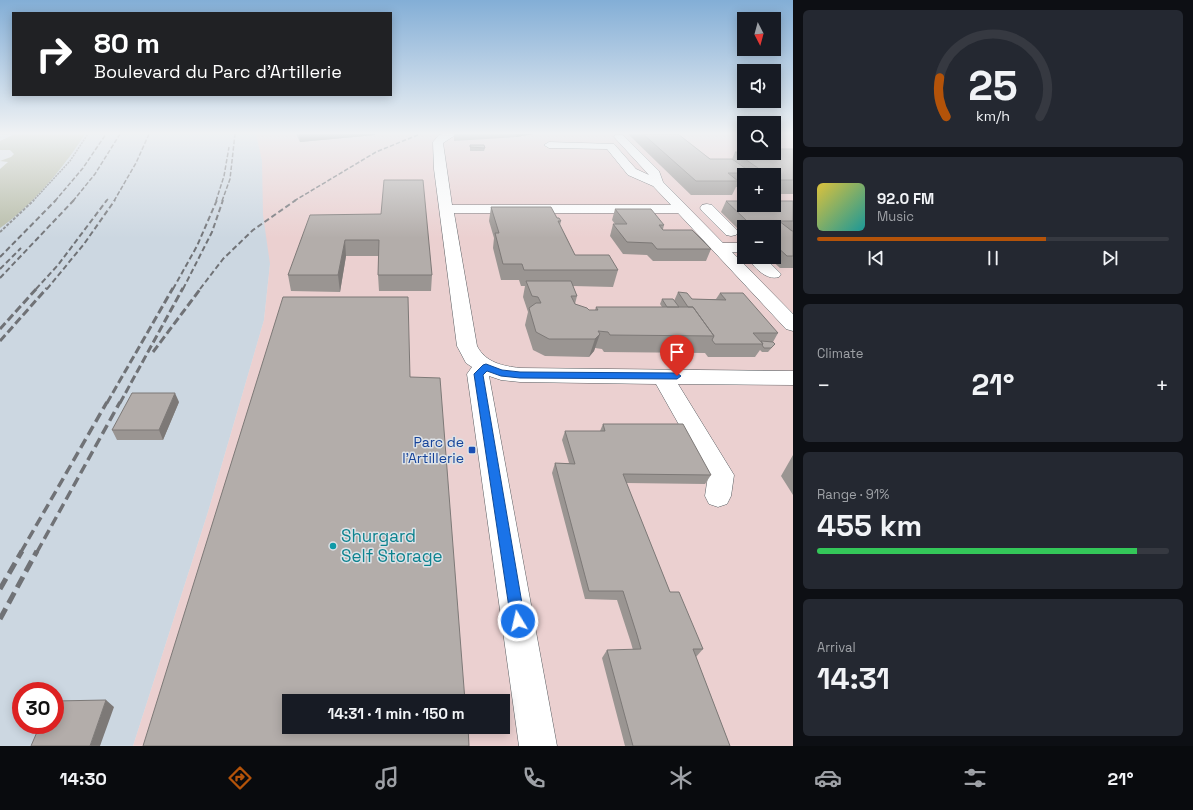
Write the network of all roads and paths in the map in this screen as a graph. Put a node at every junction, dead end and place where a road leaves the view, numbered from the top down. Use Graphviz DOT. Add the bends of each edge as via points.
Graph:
graph roads {
  1 [pos="62,169"];
  2 [pos="441,169"];
  3 [pos="629,169"];
  4 [pos="650,169"];
  5 [pos="657,183"];
  6 [pos="707,208"];
  7 [pos="446,209"];
  8 [pos="682,209"];
  9 [pos="0,232"];
  10 [pos="704,232"];
  11 [pos="718,247"];
  12 [pos="737,248"];
  13 [pos="762,264"];
  14 [pos="773,274"];
  15 [pos="793,325"];
  16 [pos="486,367"];
  17 [pos="662,376"];
  18 [pos="793,378"];
  19 [pos="718,496"];
  20 [pos="538,746"];
  1 -- 9 [label="path" via="27,208"];
  2 -- 7 [label="street"];
  3 -- 5 [label="street"];
  4 -- 5 [label="street" via="655,174"];
  5 -- 8 [label="street"];
  6 -- 10 [label="street" via="731,232"];
  7 -- 8 [label="street"];
  7 -- 16 [label="street" via="466,346 473,358"];
  8 -- 10 [label="street"];
  10 -- 11 [label="street"];
  11 -- 12 [label="street"];
  11 -- 15 [label="street"];
  13 -- 14 [label="street"];
  16 -- 17 [label="street" via="501,373 520,375"];
  16 -- 20 [label="street" via="478,374"];
  17 -- 18 [label="street"];
  17 -- 19 [label="street" via="721,475"];
}
